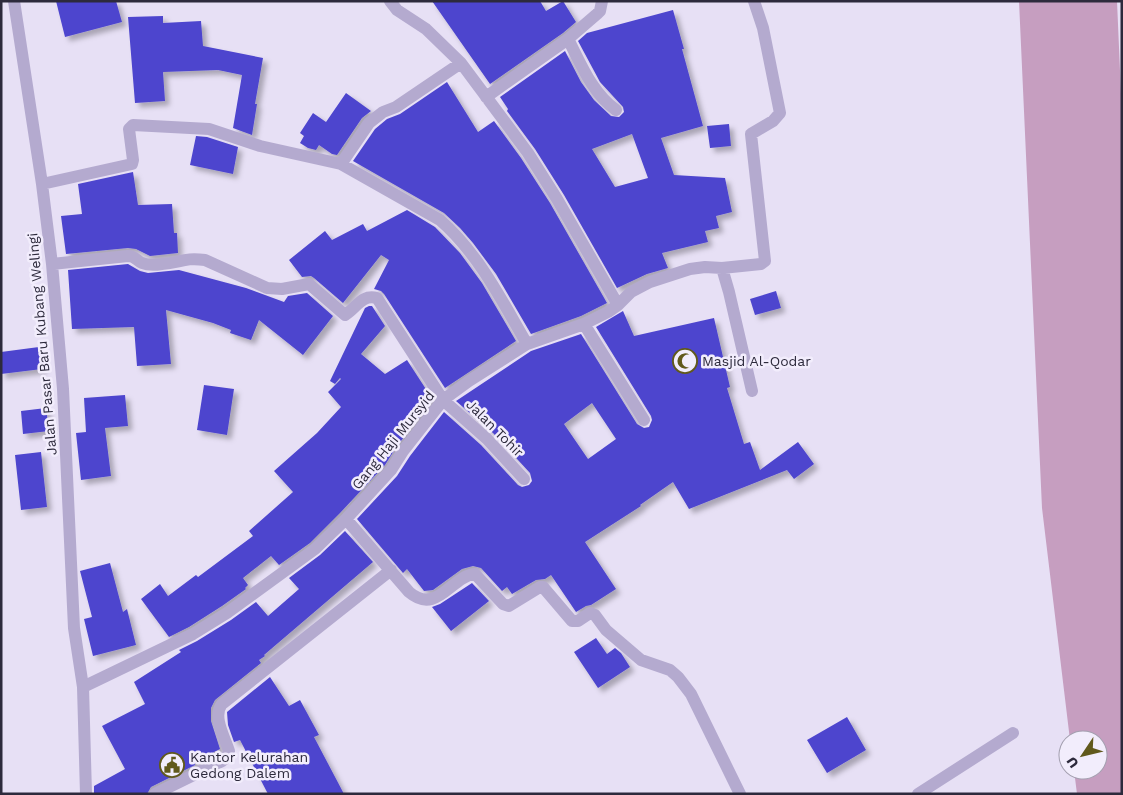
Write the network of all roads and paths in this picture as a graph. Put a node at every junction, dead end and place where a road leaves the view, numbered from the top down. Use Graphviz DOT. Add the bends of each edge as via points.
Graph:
graph roads {
  1 [pos="14,1"];
  2 [pos="390,1"];
  3 [pos="602,1"];
  4 [pos="754,1"];
  5 [pos="568,39"];
  6 [pos="461,63"];
  7 [pos="486,97"];
  8 [pos="616,110"];
  9 [pos="341,164"];
  10 [pos="42,184"];
  11 [pos="52,264"];
  12 [pos="722,268"];
  13 [pos="618,305"];
  14 [pos="584,324"];
  15 [pos="527,344"];
  16 [pos="752,391"];
  17 [pos="443,400"];
  18 [pos="644,420"];
  19 [pos="524,479"];
  20 [pos="346,520"];
  21 [pos="391,570"];
  22 [pos="83,687"];
  23 [pos="1013,733"];
  24 [pos="86,794"];
  25 [pos="155,794"];
  26 [pos="740,794"];
  27 [pos="918,794"];
  1 -- 10 [label="street, Jalan Pasar Baru Kubang Welingi"];
  2 -- 6 [label="street" via="397,10 426,29"];
  3 -- 5 [label="street" via="600,11"];
  4 -- 12 [label="street, Gang Haji Mursyid" via="763,28 780,113 751,134 765,261"];
  5 -- 7 [label="street"];
  5 -- 8 [label="street" via="599,94"];
  6 -- 7 [label="street"];
  6 -- 9 [label="street" via="369,123"];
  7 -- 13 [label="street" via="557,199"];
  9 -- 10 [label="street" via="260,146 209,129 133,125 129,129 132,164"];
  9 -- 15 [label="street" via="452,230 481,266"];
  10 -- 11 [label="street, Jalan Pasar Baru Kubang Welingi"];
  11 -- 17 [label="street, Jalan Tohir" via="128,256 143,263 162,264 194,258 267,288 309,284 345,315 364,298 371,296 376,298"];
  11 -- 22 [label="street, Jalan Pasar Baru Kubang Welingi" via="63,389 74,628"];
  12 -- 13 [label="street, Gang Haji Mursyid" via="698,267 650,282 631,292"];
  12 -- 16 [label="street"];
  13 -- 14 [label="street, Gang Haji Mursyid"];
  14 -- 15 [label="street, Gang Haji Mursyid"];
  14 -- 18 [label="street"];
  15 -- 17 [label="street, Gang Haji Mursyid"];
  17 -- 19 [label="street, Jalan Tohir" via="487,439"];
  17 -- 20 [label="street, Gang Haji Mursyid" via="391,470"];
  20 -- 21 [label="street"];
  20 -- 22 [label="street, Gang Haji Mursyid" via="315,549 228,613 168,647"];
  21 -- 25 [label="street" via="219,708 218,717 229,751 227,757"];
  21 -- 26 [label="street" via="411,595 426,600 434,599 475,574 503,604 509,606 543,587 572,621 590,613 595,615 606,630 641,660 670,670 678,677 691,694"];
  22 -- 24 [label="street, Jalan Pasar Baru Kubang Welingi"];
  23 -- 27 [label="street"];
}
